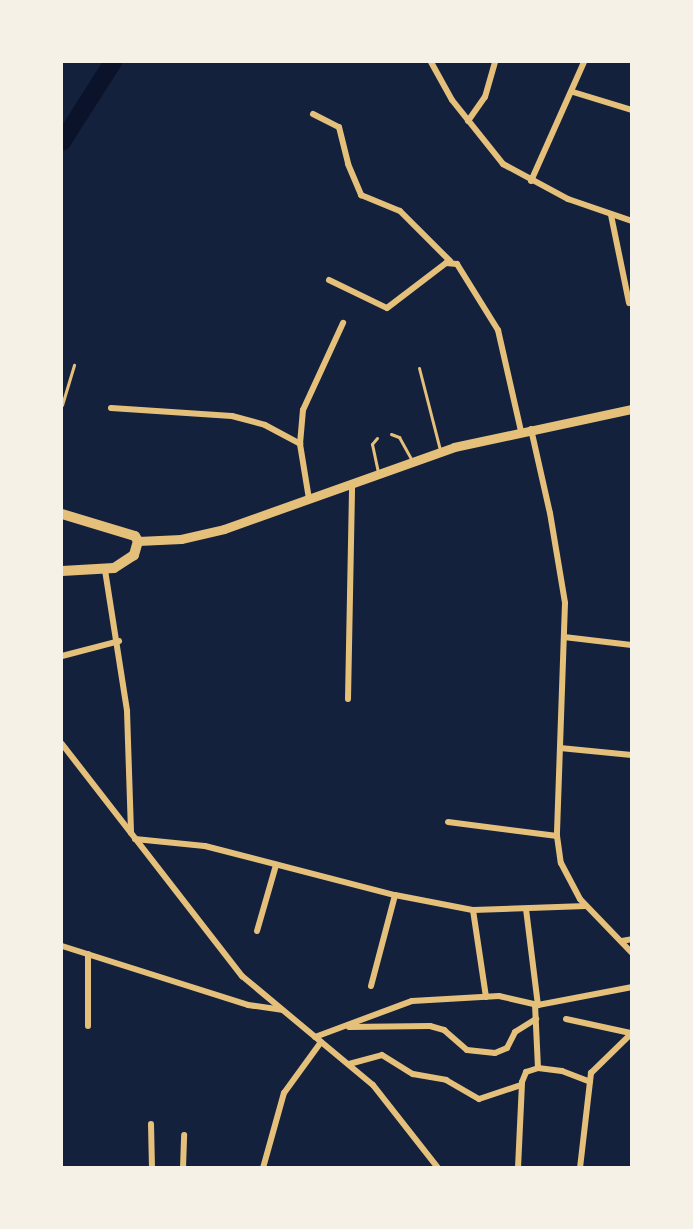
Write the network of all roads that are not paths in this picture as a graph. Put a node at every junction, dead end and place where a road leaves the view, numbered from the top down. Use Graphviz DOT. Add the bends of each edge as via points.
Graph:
graph roads {
  1 [pos="431,62"];
  2 [pos="495,62"];
  3 [pos="584,62"];
  4 [pos="573,92"];
  5 [pos="632,110"];
  6 [pos="312,114"];
  7 [pos="468,121"];
  8 [pos="531,181"];
  9 [pos="611,215"];
  10 [pos="632,221"];
  11 [pos="450,261"];
  12 [pos="330,280"];
  13 [pos="629,303"];
  14 [pos="343,323"];
  15 [pos="74,365"];
  16 [pos="419,368"];
  17 [pos="62,405"];
  18 [pos="111,408"];
  19 [pos="632,409"];
  20 [pos="526,430"];
  21 [pos="391,434"];
  22 [pos="377,438"];
  23 [pos="300,444"];
  24 [pos="441,452"];
  25 [pos="412,462"];
  26 [pos="378,474"];
  27 [pos="352,484"];
  28 [pos="309,499"];
  29 [pos="62,514"];
  30 [pos="138,541"];
  31 [pos="105,570"];
  32 [pos="62,571"];
  33 [pos="564,637"];
  34 [pos="119,641"];
  35 [pos="632,645"];
  36 [pos="62,656"];
  37 [pos="348,699"];
  38 [pos="62,744"];
  39 [pos="560,748"];
  40 [pos="632,755"];
  41 [pos="448,822"];
  42 [pos="133,836"];
  43 [pos="556,836"];
  44 [pos="276,865"];
  45 [pos="396,895"];
  46 [pos="586,906"];
  47 [pos="526,909"];
  48 [pos="473,910"];
  49 [pos="257,931"];
  50 [pos="632,939"];
  51 [pos="622,941"];
  52 [pos="62,946"];
  53 [pos="632,953"];
  54 [pos="88,954"];
  55 [pos="371,986"];
  56 [pos="632,987"];
  57 [pos="486,997"];
  58 [pos="536,1004"];
  59 [pos="283,1010"];
  60 [pos="536,1019"];
  61 [pos="566,1019"];
  62 [pos="88,1026"];
  63 [pos="343,1027"];
  64 [pos="631,1033"];
  65 [pos="315,1037"];
  66 [pos="321,1042"];
  67 [pos="349,1064"];
  68 [pos="538,1068"];
  69 [pos="590,1082"];
  70 [pos="522,1085"];
  71 [pos="151,1124"];
  72 [pos="184,1135"];
  73 [pos="152,1167"];
  74 [pos="183,1167"];
  75 [pos="262,1167"];
  76 [pos="438,1167"];
  77 [pos="518,1167"];
  78 [pos="580,1167"];
  1 -- 7 [label="street"];
  2 -- 7 [label="street" via="485,97"];
  3 -- 4 [label="street"];
  4 -- 5 [label="street"];
  4 -- 8 [label="street"];
  6 -- 11 [label="street" via="339,127 361,195 400,211"];
  7 -- 8 [label="street" via="503,164"];
  8 -- 9 [label="street"];
  9 -- 10 [label="street"];
  9 -- 13 [label="street"];
  11 -- 12 [label="street" via="387,308"];
  11 -- 20 [label="street" via="457,264 498,330"];
  14 -- 23 [label="street" via="306,398"];
  15 -- 17 [label="lane"];
  16 -- 24 [label="lane"];
  18 -- 23 [label="street" via="232,416 265,425"];
  19 -- 20 [label="main road"];
  20 -- 24 [label="main road"];
  20 -- 33 [label="street" via="560,566"];
  21 -- 25 [label="lane" via="399,437"];
  22 -- 26 [label="lane" via="372,444"];
  23 -- 28 [label="street"];
  24 -- 25 [label="main road"];
  25 -- 26 [label="main road"];
  26 -- 27 [label="main road"];
  27 -- 28 [label="main road"];
  27 -- 37 [label="street"];
  28 -- 30 [label="main road" via="224,529 181,539"];
  29 -- 30 [label="highway" via="135,536"];
  30 -- 31 [label="highway" via="137,550 128,561"];
  31 -- 32 [label="highway"];
  31 -- 34 [label="street"];
  33 -- 35 [label="street"];
  33 -- 39 [label="street"];
  34 -- 36 [label="street"];
  34 -- 42 [label="street" via="131,759"];
  38 -- 42 [label="street"];
  39 -- 40 [label="street"];
  39 -- 43 [label="street"];
  41 -- 43 [label="street"];
  42 -- 44 [label="street" via="188,842"];
  42 -- 59 [label="street" via="242,976"];
  43 -- 46 [label="street" via="565,875"];
  44 -- 45 [label="street"];
  44 -- 49 [label="street"];
  45 -- 48 [label="street"];
  45 -- 55 [label="street"];
  46 -- 47 [label="street"];
  46 -- 51 [label="street"];
  47 -- 48 [label="street"];
  47 -- 58 [label="street"];
  48 -- 57 [label="street"];
  50 -- 51 [label="street"];
  51 -- 53 [label="street"];
  52 -- 54 [label="street"];
  54 -- 59 [label="street" via="248,1005"];
  54 -- 62 [label="street"];
  56 -- 58 [label="street"];
  57 -- 58 [label="street"];
  57 -- 63 [label="street" via="412,1002"];
  58 -- 60 [label="street"];
  59 -- 65 [label="street"];
  60 -- 63 [label="street" via="515,1032 507,1048 495,1053 467,1050 444,1030 430,1026"];
  60 -- 68 [label="street"];
  61 -- 64 [label="street"];
  63 -- 65 [label="street"];
  64 -- 69 [label="street" via="591,1073"];
  65 -- 66 [label="street"];
  66 -- 67 [label="street"];
  66 -- 75 [label="street" via="284,1093"];
  67 -- 70 [label="street" via="382,1055 413,1074 446,1080 479,1099"];
  67 -- 76 [label="street" via="374,1085"];
  68 -- 69 [label="street" via="562,1071"];
  68 -- 70 [label="street" via="526,1072"];
  69 -- 78 [label="street"];
  70 -- 77 [label="street"];
  71 -- 73 [label="street"];
  72 -- 74 [label="street"];
}
